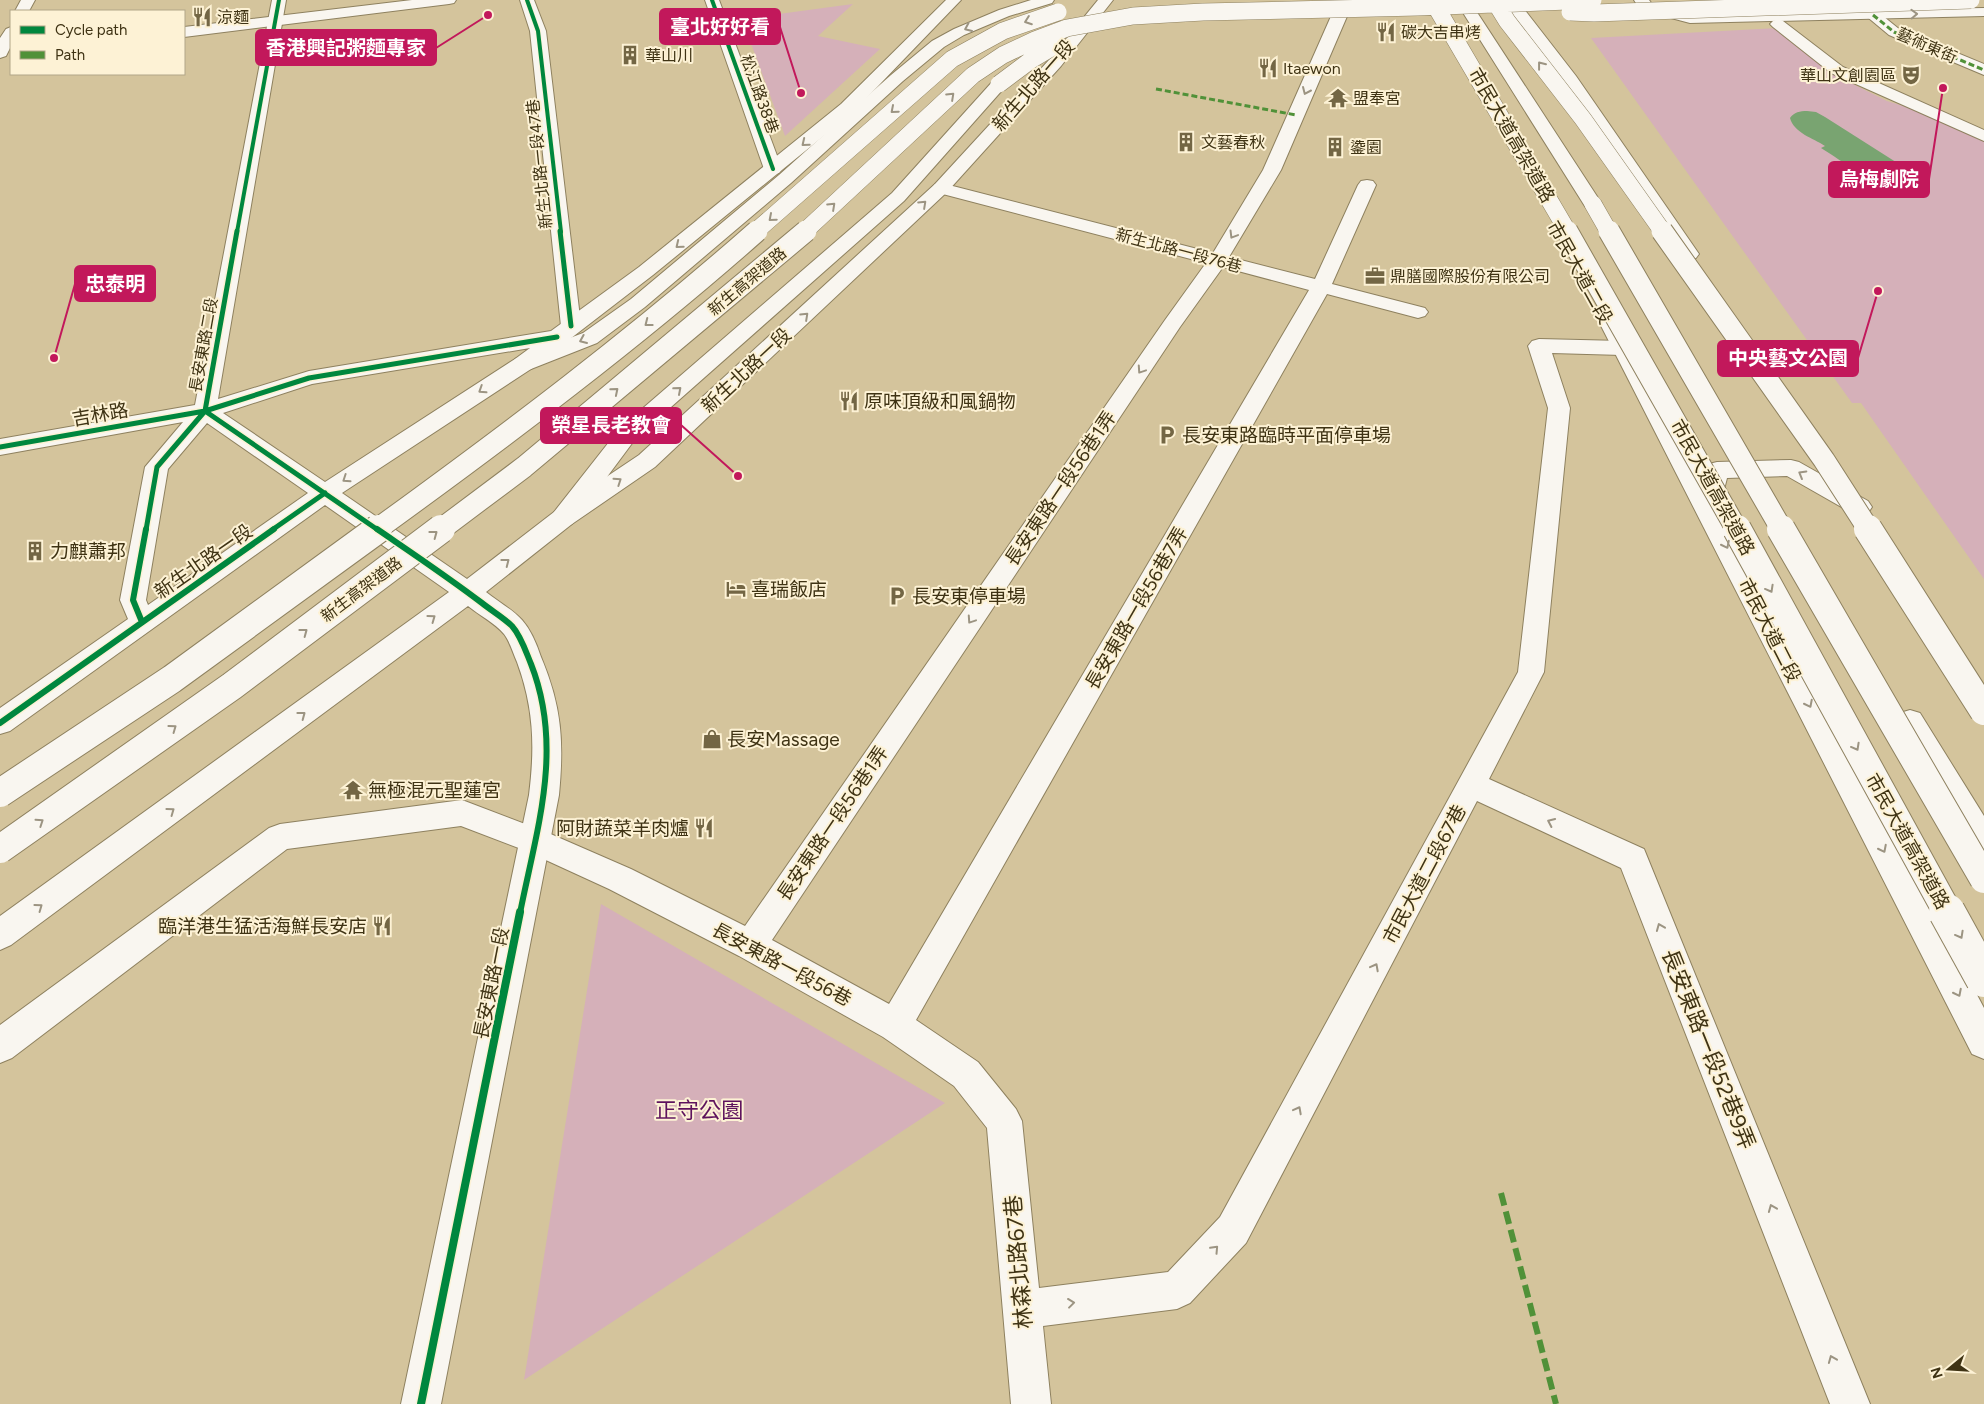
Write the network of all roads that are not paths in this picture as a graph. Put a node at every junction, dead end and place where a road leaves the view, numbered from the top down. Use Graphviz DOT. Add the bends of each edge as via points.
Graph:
graph roads {
  1 [pos="279,0"];
  2 [pos="448,0"];
  3 [pos="527,0"];
  4 [pos="712,0"];
  5 [pos="1047,0"];
  6 [pos="1106,0"];
  7 [pos="1126,0"];
  8 [pos="1494,0"];
  9 [pos="1593,0"];
  10 [pos="1971,0"];
  11 [pos="962,3"];
  12 [pos="1431,4"];
  13 [pos="1644,4"];
  14 [pos="1513,5"];
  15 [pos="1463,6"];
  16 [pos="1984,12"];
  17 [pos="1180,13"];
  18 [pos="1340,14"];
  19 [pos="1873,15"];
  20 [pos="275,21"];
  21 [pos="1778,24"];
  22 [pos="1085,25"];
  23 [pos="185,32"];
  24 [pos="10,34"];
  25 [pos="0,54"];
  26 [pos="1984,70"];
  27 [pos="1984,136"];
  28 [pos="773,169"];
  29 [pos="1367,185"];
  30 [pos="941,188"];
  31 [pos="1218,260"];
  32 [pos="1321,287"];
  33 [pos="1418,312"];
  34 [pos="564,331"];
  35 [pos="1622,348"];
  36 [pos="523,364"];
  37 [pos="205,411"];
  38 [pos="1662,424"];
  39 [pos="1807,426"];
  40 [pos="0,447"];
  41 [pos="325,493"];
  42 [pos="1860,507"];
  43 [pos="1707,509"];
  44 [pos="563,518"];
  45 [pos="468,592"];
  46 [pos="142,622"];
  47 [pos="1984,701"];
  48 [pos="1984,711"];
  49 [pos="1910,721"];
  50 [pos="0,723"];
  51 [pos="1472,785"];
  52 [pos="0,793"];
  53 [pos="535,841"];
  54 [pos="1984,842"];
  55 [pos="0,849"];
  56 [pos="1984,879"];
  57 [pos="0,935"];
  58 [pos="750,945"];
  59 [pos="1984,979"];
  60 [pos="895,1025"];
  61 [pos="1984,1042"];
  62 [pos="0,1046"];
  63 [pos="1004,1121"];
  64 [pos="1023,1309"];
  65 [pos="421,1404"];
  66 [pos="1031,1404"];
  67 [pos="1850,1404"];
  1 -- 20 [label="main road, 長安東路二段"];
  2 -- 20 [label="main road"];
  3 -- 34 [label="main road, 新生北路一段47巷" via="538,31"];
  4 -- 28 [label="main road, 松江路38巷"];
  5 -- 36 [label="main road, one-way" via="1004,13 938,44 638,303 590,338"];
  6 -- 22 [label="main road, 新生北路一段"];
  7 -- 52 [label="main road, 新生高架道路, one-way, bridge" via="1074,8 1029,20 994,34 952,59 696,285 484,452 172,679"];
  48 -- 8 [label="main road, one-way, bridge" via="1824,460 1583,118"];
  9 -- 15 [label="main road, 新生高架道路, bridge"];
  10 -- 15 [label="main road, bridge" via="1594,12"];
  11 -- 28 [label="main road, 新生北路一段, one-way" via="907,49 847,108"];
  12 -- 15 [label="main road"];
  12 -- 18 [label="main road"];
  12 -- 35 [label="main road, 市民大道二段"];
  12 -- 59 [label="main road, 市民大道高架道路, one-way, bridge" via="1537,178 1730,517"];
  13 -- 14 [label="main road"];
  13 -- 19 [label="main road" via="1690,18"];
  14 -- 15 [label="main road"];
  14 -- 39 [label="main road" via="1570,79"];
  15 -- 17 [label="main road, 新生高架道路, bridge"];
  15 -- 56 [label="main road, bridge" via="1593,204"];
  19 -- 16 [label="main road, one-way"];
  44 -- 17 [label="main road, one-way, bridge" via="628,434 898,197 999,84 1046,51 1088,32"];
  55 -- 17 [label="main road, 新生高架道路, one-way, bridge" via="232,686 524,467 794,242 993,60 1032,39 1083,23 1140,14"];
  18 -- 22 [label="main road"];
  18 -- 31 [label="main road, 長安東路一段56巷1弄, one-way" via="1272,170"];
  19 -- 26 [label="main road, 藝術東街" via="1894,32"];
  20 -- 23 [label="main road"];
  20 -- 37 [label="main road, 長安東路二段"];
  21 -- 27 [label="main road" via="1838,70"];
  22 -- 30 [label="main road, 新生北路一段" via="1055,63"];
  24 -- 25 [label="main road"];
  28 -- 34 [label="main road, 新生北路一段, one-way" via="646,271"];
  29 -- 32 [label="main road, 長安東路一段56巷7弄"];
  30 -- 31 [label="main road, 新生北路一段76巷"];
  44 -- 30 [label="main road, 新生北路一段, one-way" via="647,462"];
  31 -- 32 [label="main road, 新生北路一段76巷"];
  31 -- 58 [label="main road, 長安東路一段56巷1弄, one-way"];
  32 -- 33 [label="main road, 新生北路一段76巷"];
  32 -- 60 [label="main road, 長安東路一段56巷7弄"];
  34 -- 36 [label="main road, 新生北路一段"];
  34 -- 37 [label="main road, 吉林路" via="309,378"];
  35 -- 38 [label="main road, 市民大道二段"];
  35 -- 51 [label="main road, 市民大道二段67巷" via="1539,346 1559,408 1531,672"];
  36 -- 41 [label="main road, 新生北路一段, one-way"];
  37 -- 40 [label="main road, 吉林路"];
  37 -- 41 [label="main road, 長安東路二段"];
  37 -- 46 [label="main road" via="157,467 133,600"];
  38 -- 39 [label="main road" via="1703,457 1801,453"];
  38 -- 43 [label="main road, 市民大道二段"];
  39 -- 42 [label="main road"];
  41 -- 45 [label="main road, 長安東路二段"];
  41 -- 46 [label="main road, 新生北路一段"];
  42 -- 43 [label="main road, one-way" via="1791,468 1717,470"];
  42 -- 47 [label="main road"];
  43 -- 61 [label="main road, 市民大道二段, one-way"];
  45 -- 44 [label="main road, 新生北路一段, one-way"];
  45 -- 53 [label="main road, 長安東路一段" via="513,627 540,687 548,759"];
  57 -- 45 [label="main road, 新生北路一段, one-way"];
  46 -- 50 [label="main road, 新生北路一段"];
  49 -- 54 [label="main road"];
  64 -- 51 [label="main road, 市民大道二段67巷, one-way" via="1178,1290 1233,1230"];
  67 -- 51 [label="main road, 長安東路一段52巷9弄, one-way" via="1633,859"];
  53 -- 58 [label="main road, 長安東路一段56巷" via="620,879"];
  53 -- 62 [label="main road, 長安東路一段56巷" via="462,813 280,836"];
  53 -- 65 [label="main road, 長安東路一段"];
  58 -- 60 [label="main road, 長安東路一段56巷"];
  60 -- 63 [label="main road, 長安東路一段56巷" via="966,1074"];
  63 -- 64 [label="main road, 林森北路67巷"];
  64 -- 66 [label="main road, 林森北路67巷"];
}
